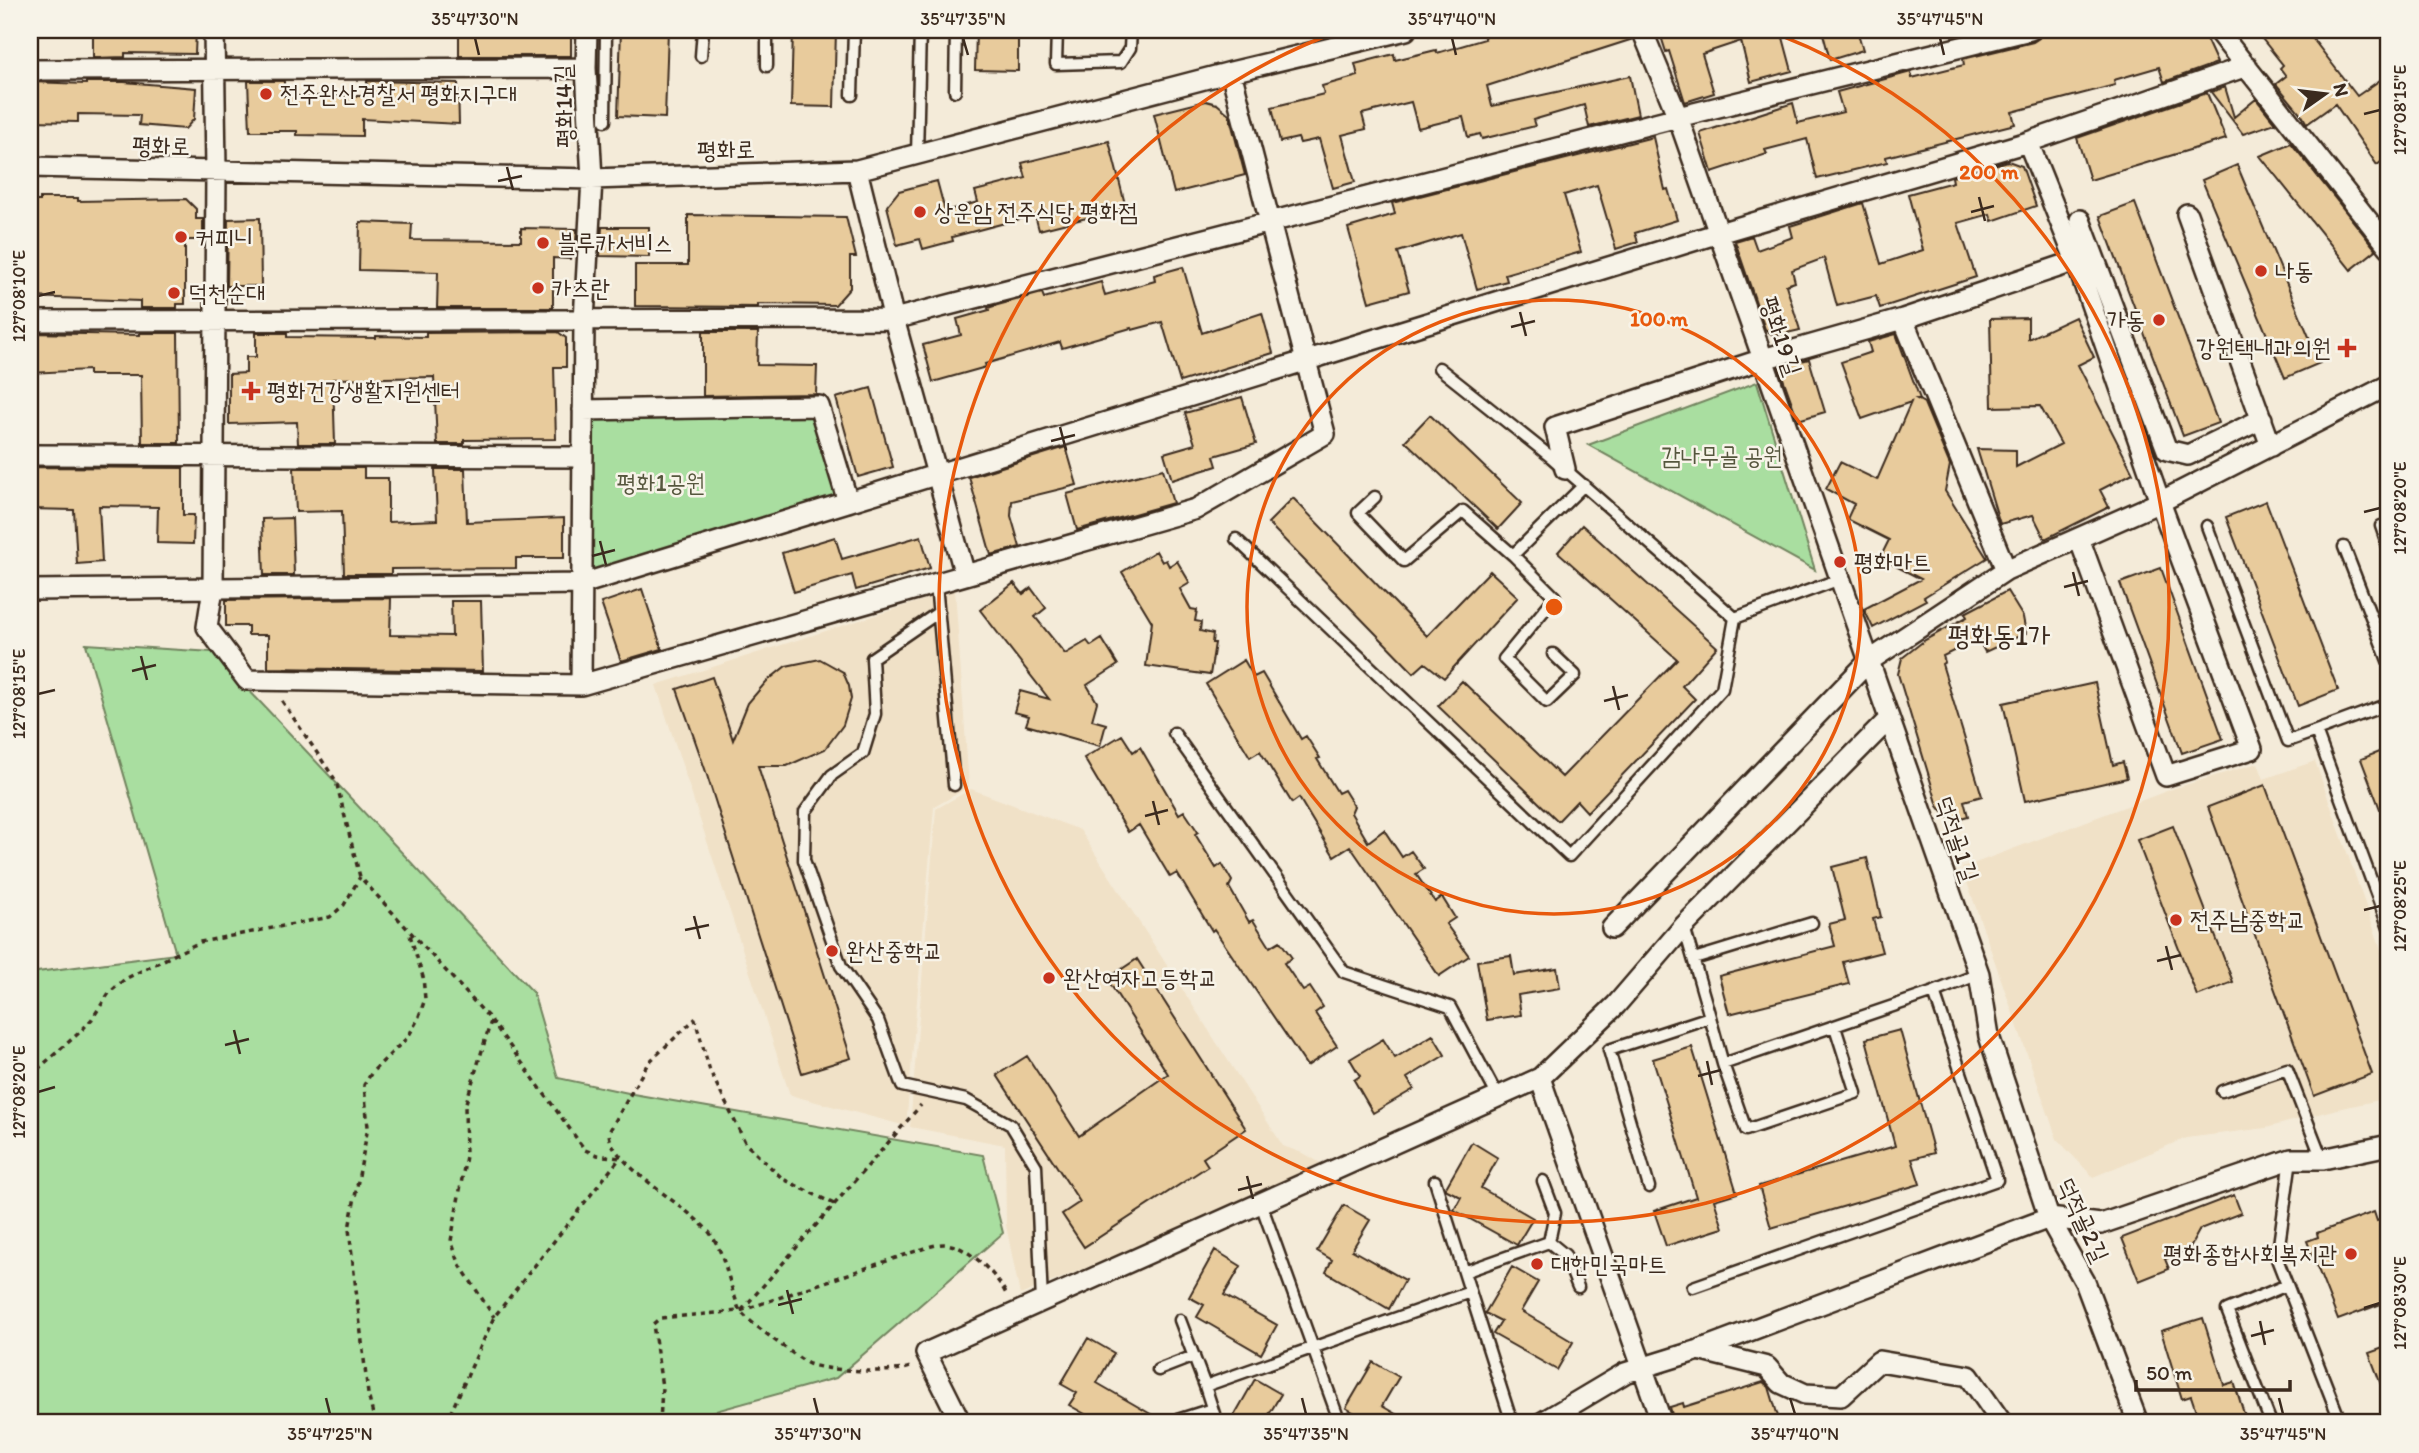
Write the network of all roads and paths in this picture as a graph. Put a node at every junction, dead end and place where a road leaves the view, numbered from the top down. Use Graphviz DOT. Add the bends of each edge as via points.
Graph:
graph roads {
  1 [pos="214,30"];
  2 [pos="587,30"];
  3 [pos="606,30"];
  4 [pos="703,30"];
  5 [pos="767,30"];
  6 [pos="854,30"];
  7 [pos="920,30"];
  8 [pos="956,30"];
  9 [pos="1057,30"];
  10 [pos="1131,30"];
  11 [pos="1406,30"];
  12 [pos="1642,30"];
  13 [pos="2030,30"];
  14 [pos="2217,30"];
  15 [pos="701,56"];
  16 [pos="767,65"];
  17 [pos="2247,66"];
  18 [pos="586,68"];
  19 [pos="30,70"];
  20 [pos="214,70"];
  21 [pos="1231,72"];
  22 [pos="955,91"];
  23 [pos="852,95"];
  24 [pos="1678,117"];
  25 [pos="605,121"];
  26 [pos="2028,142"];
  27 [pos="917,155"];
  28 [pos="30,167"];
  29 [pos="858,170"];
  30 [pos="216,171"];
  31 [pos="592,180"];
  32 [pos="2187,214"];
  33 [pos="2080,219"];
  34 [pos="1269,221"];
  35 [pos="1719,233"];
  36 [pos="2389,247"];
  37 [pos="2076,261"];
  38 [pos="894,319"];
  39 [pos="1903,319"];
  40 [pos="584,320"];
  41 [pos="30,321"];
  42 [pos="214,321"];
  43 [pos="1763,359"];
  44 [pos="1306,362"];
  45 [pos="1439,368"];
  46 [pos="2389,385"];
  47 [pos="583,410"];
  48 [pos="2262,419"];
  49 [pos="2271,446"];
  50 [pos="30,455"];
  51 [pos="214,456"];
  52 [pos="583,457"];
  53 [pos="1565,469"];
  54 [pos="936,475"];
  55 [pos="1584,485"];
  56 [pos="1375,497"];
  57 [pos="848,502"];
  58 [pos="2160,502"];
  59 [pos="2207,526"];
  60 [pos="2381,526"];
  61 [pos="1236,538"];
  62 [pos="2079,538"];
  63 [pos="2343,547"];
  64 [pos="2389,549"];
  65 [pos="1513,555"];
  66 [pos="2006,570"];
  67 [pos="965,575"];
  68 [pos="1840,579"];
  69 [pos="582,584"];
  70 [pos="936,584"];
  71 [pos="213,588"];
  72 [pos="30,590"];
  73 [pos="939,612"];
  74 [pos="1735,618"];
  75 [pos="1553,654"];
  76 [pos="1869,661"];
  77 [pos="2389,663"];
  78 [pos="263,680"];
  79 [pos="581,685"];
  80 [pos="2389,704"];
  81 [pos="1889,719"];
  82 [pos="2316,731"];
  83 [pos="1174,733"];
  84 [pos="954,785"];
  85 [pos="360,877"];
  86 [pos="1812,923"];
  87 [pos="1684,926"];
  88 [pos="2389,928"];
  89 [pos="1612,929"];
  90 [pos="409,933"];
  91 [pos="1693,959"];
  92 [pos="1979,974"];
  93 [pos="1934,992"];
  94 [pos="1710,1017"];
  95 [pos="491,1020"];
  96 [pos="1835,1027"];
  97 [pos="1989,1036"];
  98 [pos="1723,1064"];
  99 [pos="30,1076"];
  100 [pos="1540,1078"];
  101 [pos="2221,1091"];
  102 [pos="931,1093"];
  103 [pos="1498,1097"];
  104 [pos="2389,1145"];
  105 [pos="620,1157"];
  106 [pos="2291,1159"];
  107 [pos="2323,1160"];
  108 [pos="1435,1181"];
  109 [pos="1542,1181"];
  110 [pos="1649,1186"];
  111 [pos="834,1204"];
  112 [pos="1261,1204"];
  113 [pos="2049,1218"];
  114 [pos="1549,1242"];
  115 [pos="1464,1272"];
  116 [pos="2287,1285"];
  117 [pos="1578,1287"];
  118 [pos="1693,1287"];
  119 [pos="1470,1292"];
  120 [pos="1042,1302"];
  121 [pos="740,1311"];
  122 [pos="1012,1315"];
  123 [pos="494,1317"];
  124 [pos="1180,1320"];
  125 [pos="1313,1347"];
  126 [pos="1699,1350"];
  127 [pos="926,1353"];
  128 [pos="1194,1356"];
  129 [pos="1642,1368"];
  130 [pos="1158,1370"];
  131 [pos="1205,1386"];
  132 [pos="1212,1409"];
  133 [pos="374,1423"];
  134 [pos="446,1423"];
  135 [pos="660,1423"];
  136 [pos="961,1423"];
  137 [pos="1168,1423"];
  138 [pos="1217,1423"];
  139 [pos="1339,1423"];
  140 [pos="1512,1423"];
  141 [pos="1541,1423"];
  142 [pos="1662,1423"];
  143 [pos="2002,1423"];
  144 [pos="2138,1423"];
  145 [pos="2271,1423"];
  146 [pos="2341,1423"];
  1 -- 20 [label="street"];
  2 -- 18 [label="street, 평화14길"];
  3 -- 25 [label="lane"];
  4 -- 15 [label="lane"];
  5 -- 16 [label="lane"];
  6 -- 23 [label="lane"];
  7 -- 27 [label="lane"];
  8 -- 22 [label="lane"];
  9 -- 10 [label="lane" via="1056,64 1121,62 1130,48"];
  11 -- 21 [label="street, 평화로"];
  12 -- 24 [label="street, 평화19길"];
  13 -- 24 [label="street"];
  14 -- 17 [label="street"];
  17 -- 26 [label="street"];
  17 -- 36 [label="street"];
  18 -- 20 [label="street"];
  18 -- 31 [label="street, 평화14길"];
  19 -- 20 [label="street"];
  20 -- 30 [label="street"];
  21 -- 27 [label="street, 평화로"];
  21 -- 34 [label="street"];
  24 -- 34 [label="street"];
  24 -- 35 [label="street, 평화19길"];
  26 -- 35 [label="street"];
  26 -- 37 [label="street"];
  27 -- 29 [label="street, 평화로"];
  28 -- 30 [label="street, 평화로"];
  29 -- 31 [label="street, 평화로"];
  29 -- 38 [label="street"];
  30 -- 31 [label="street, 평화로"];
  30 -- 42 [label="street"];
  31 -- 40 [label="street, 평화14길"];
  32 -- 48 [label="street"];
  33 -- 48 [label="street" via="2167,450 2188,455"];
  34 -- 38 [label="street"];
  34 -- 44 [label="street"];
  35 -- 43 [label="street, 평화19길"];
  35 -- 44 [label="street"];
  37 -- 39 [label="street"];
  37 -- 58 [label="street"];
  38 -- 40 [label="street"];
  38 -- 54 [label="street"];
  39 -- 43 [label="street"];
  39 -- 66 [label="street"];
  40 -- 42 [label="street"];
  40 -- 47 [label="street, 평화14길"];
  41 -- 42 [label="street"];
  42 -- 51 [label="street"];
  43 -- 53 [label="street" via="1555,426"];
  43 -- 68 [label="street, 평화19길"];
  44 -- 54 [label="street"];
  44 -- 67 [label="street" via="1325,434 1196,509"];
  45 -- 53 [label="lane"];
  46 -- 49 [label="street"];
  47 -- 52 [label="street, 평화14길"];
  47 -- 57 [label="street" via="819,407"];
  48 -- 49 [label="street"];
  49 -- 58 [label="street"];
  50 -- 51 [label="street"];
  51 -- 52 [label="street"];
  51 -- 71 [label="street"];
  52 -- 69 [label="street, 평화14길"];
  53 -- 55 [label="lane"];
  54 -- 57 [label="street"];
  54 -- 67 [label="street"];
  55 -- 65 [label="lane"];
  55 -- 74 [label="lane"];
  56 -- 65 [label="lane" via="1358,513 1404,561 1463,511"];
  57 -- 69 [label="street"];
  58 -- 62 [label="street"];
  58 -- 62 [label="street" via="2252,749 2166,776"];
  59 -- 82 [label="lane" via="2288,741"];
  60 -- 64 [label="lane"];
  61 -- 74 [label="lane" via="1569,856 1722,689"];
  62 -- 66 [label="street"];
  63 -- 77 [label="lane"];
  65 -- 75 [label="lane" via="1555,597 1504,659 1546,702 1575,675"];
  66 -- 76 [label="street"];
  67 -- 70 [label="street"];
  68 -- 74 [label="lane"];
  68 -- 76 [label="street, 평화19길"];
  69 -- 71 [label="street"];
  69 -- 79 [label="street, 평화14길"];
  70 -- 73 [label="lane"];
  70 -- 79 [label="street"];
  71 -- 72 [label="street"];
  71 -- 78 [label="street" via="207,627 247,680"];
  73 -- 84 [label="lane"];
  73 -- 102 [label="lane" via="872,658 875,714 863,752 832,775 805,812 804,860 841,966 878,1020 902,1086"];
  76 -- 81 [label="street, 덕적골1길"];
  76 -- 89 [label="street"];
  78 -- 79 [label="street"];
  78 -- 85 [label="path" via="336,781"];
  80 -- 82 [label="lane"];
  81 -- 87 [label="street"];
  81 -- 92 [label="street, 덕적골1길"];
  82 -- 88 [label="lane"];
  83 -- 103 [label="lane" via="1344,972 1450,1007"];
  85 -- 90 [label="path"];
  85 -- 99 [label="path" via="344,905 330,917 200,942 125,979 80,1032"];
  86 -- 91 [label="lane"];
  87 -- 91 [label="lane"];
  87 -- 100 [label="street" via="1616,1005"];
  90 -- 95 [label="path"];
  90 -- 133 [label="path" via="425,999 408,1037 364,1086 368,1127 349,1229"];
  91 -- 94 [label="lane"];
  92 -- 93 [label="lane"];
  92 -- 97 [label="street, 덕적골1길"];
  93 -- 96 [label="lane"];
  93 -- 118 [label="lane" via="1997,1180"];
  94 -- 98 [label="lane"];
  94 -- 110 [label="lane" via="1609,1050"];
  95 -- 105 [label="path" via="585,1150"];
  95 -- 123 [label="path" via="465,1106 466,1156 451,1241 460,1265"];
  96 -- 98 [label="lane"];
  96 -- 98 [label="lane" via="1856,1093 1746,1130"];
  97 -- 113 [label="street, 덕적골2길"];
  100 -- 103 [label="street"];
  100 -- 129 [label="street"];
  101 -- 107 [label="lane" via="2287,1069"];
  102 -- 111 [label="path"];
  102 -- 120 [label="lane" via="966,1100 1012,1125 1036,1166"];
  103 -- 112 [label="street"];
  104 -- 107 [label="street"];
  105 -- 111 [label="path" via="609,1132 648,1063 695,1019 710,1071 746,1144 783,1179"];
  105 -- 121 [label="path" via="710,1233"];
  105 -- 123 [label="path"];
  106 -- 107 [label="street"];
  106 -- 113 [label="street" via="2101,1224"];
  106 -- 116 [label="lane" via="2277,1259"];
  108 -- 115 [label="lane"];
  109 -- 114 [label="lane" via="1555,1213"];
  111 -- 121 [label="path"];
  112 -- 120 [label="street"];
  112 -- 125 [label="lane"];
  113 -- 126 [label="street"];
  113 -- 144 [label="street, 덕적골2길" via="2085,1282"];
  114 -- 115 [label="lane"];
  114 -- 117 [label="lane" via="1565,1255"];
  115 -- 119 [label="lane"];
  116 -- 145 [label="lane" via="2227,1310"];
  116 -- 146 [label="lane"];
  119 -- 125 [label="lane"];
  119 -- 140 [label="lane"];
  120 -- 122 [label="street"];
  121 -- 122 [label="path" via="944,1244 963,1250 994,1275 1006,1293"];
  121 -- 127 [label="path" via="798,1357 820,1367 898,1370 917,1363"];
  121 -- 135 [label="path" via="671,1315 655,1322 662,1387"];
  122 -- 127 [label="street"];
  123 -- 134 [label="path"];
  124 -- 128 [label="lane"];
  125 -- 131 [label="lane"];
  125 -- 139 [label="lane"];
  126 -- 129 [label="street"];
  126 -- 143 [label="street" via="1768,1367 1781,1383 1805,1394 1841,1396 1879,1361 1969,1376"];
  127 -- 136 [label="street"];
  128 -- 130 [label="lane"];
  128 -- 131 [label="lane"];
  129 -- 141 [label="street" via="1625,1373"];
  129 -- 142 [label="street"];
  131 -- 132 [label="lane"];
  132 -- 137 [label="lane"];
  132 -- 138 [label="lane"];
}
